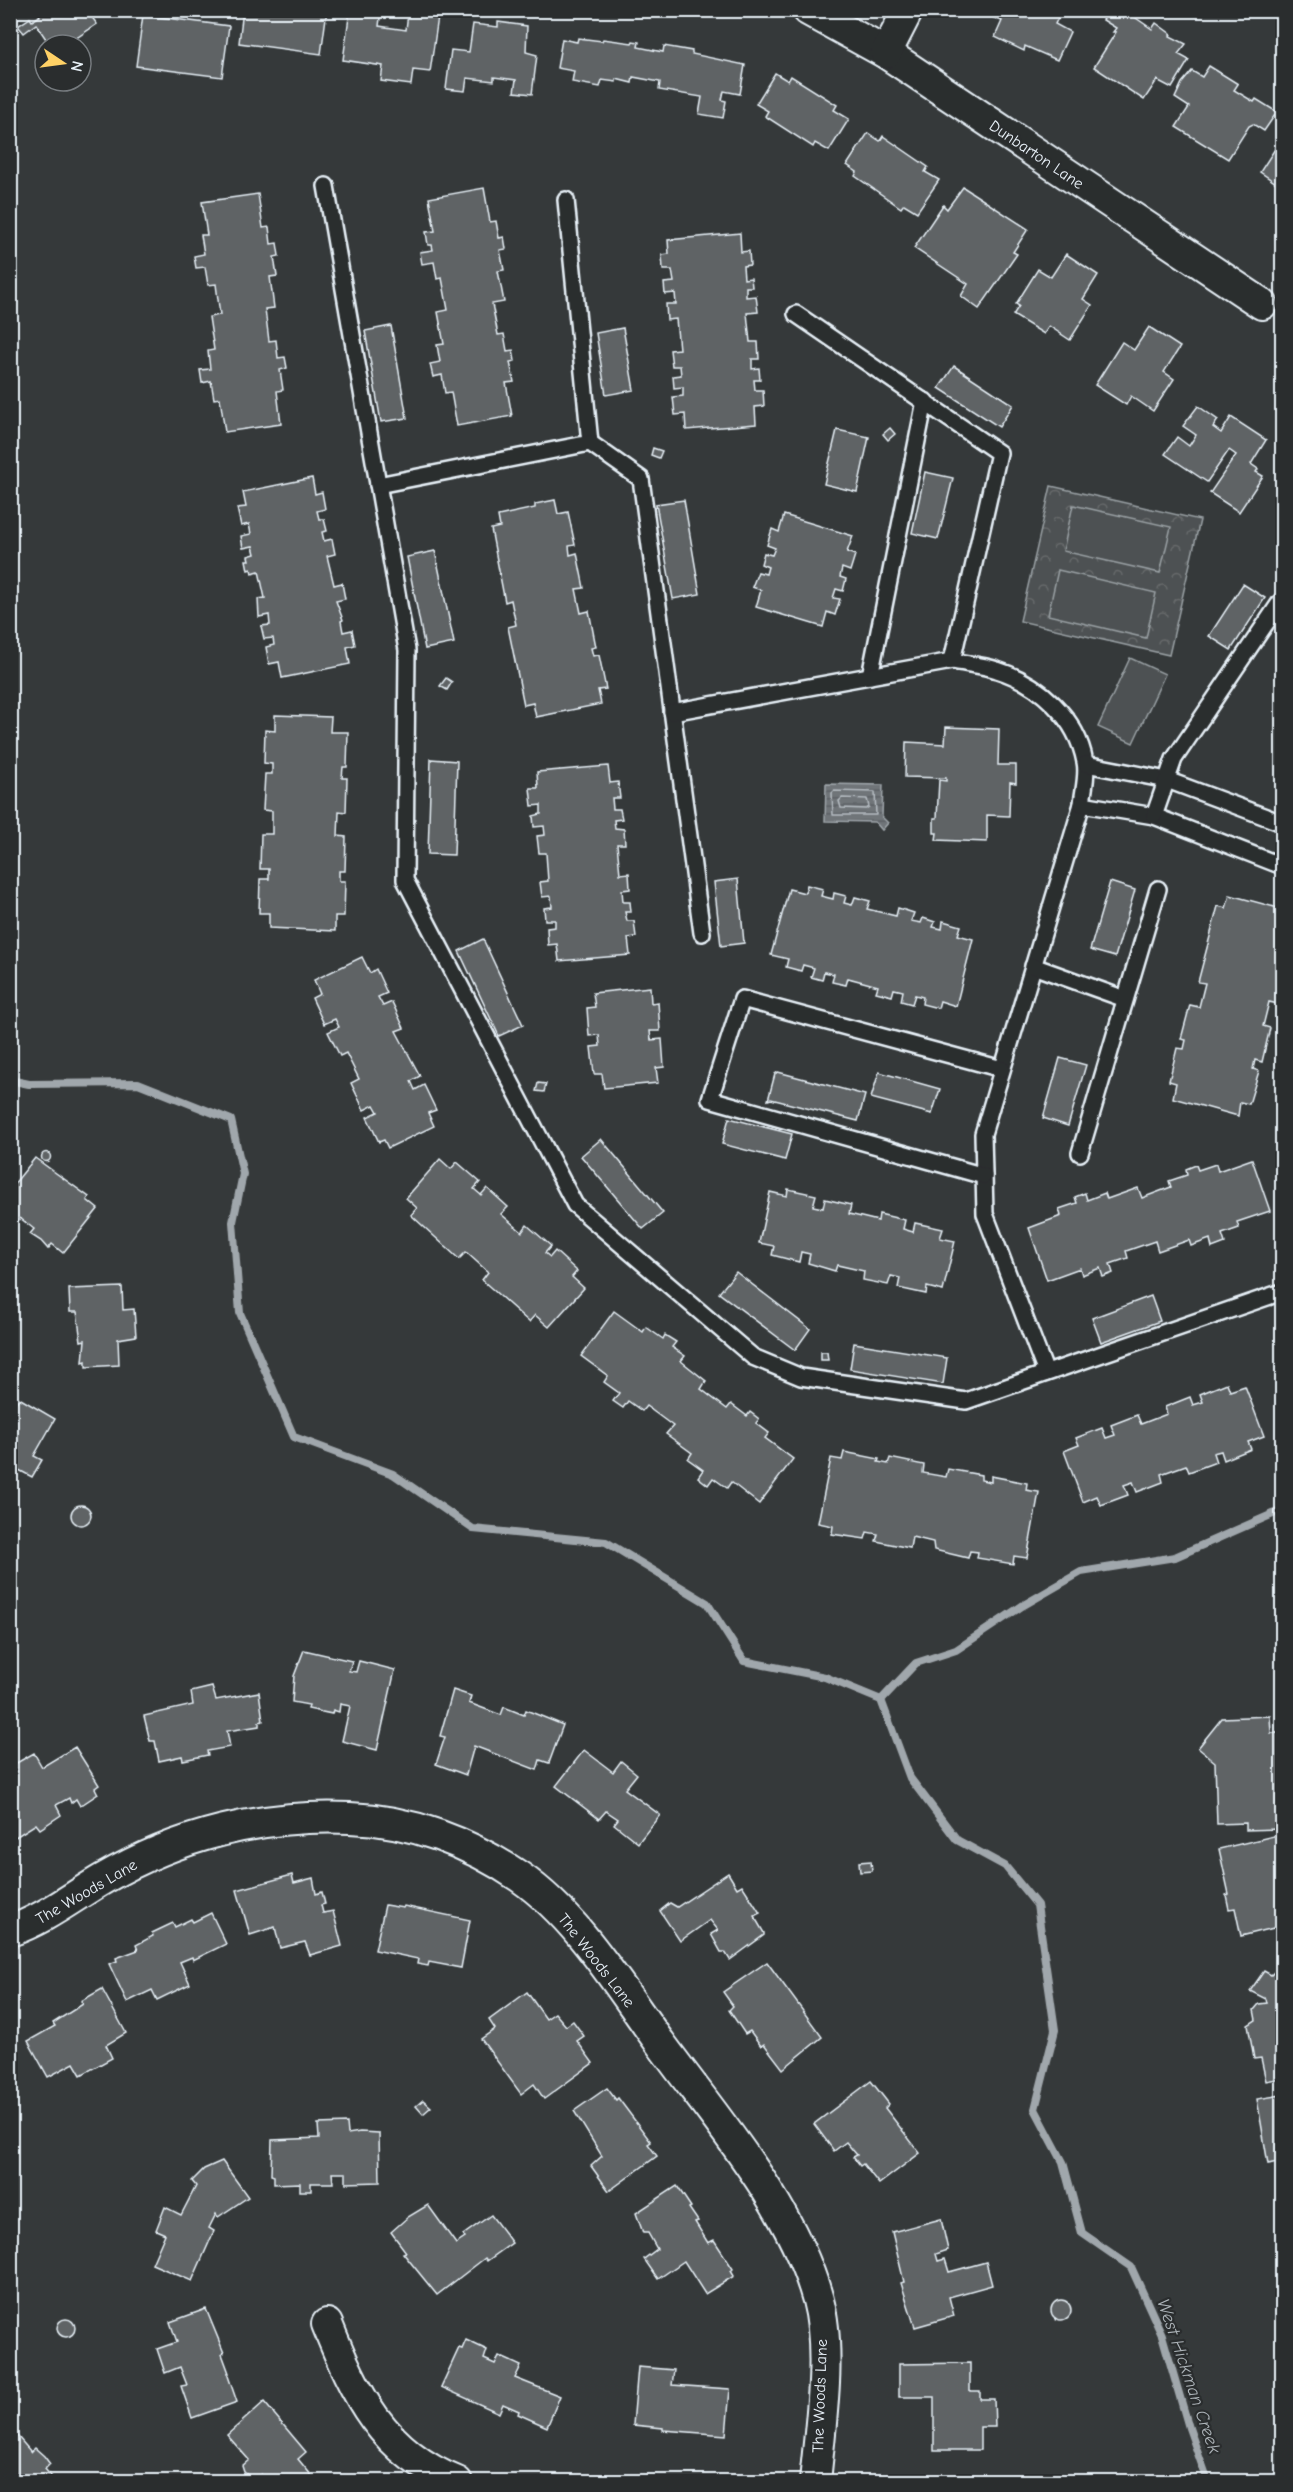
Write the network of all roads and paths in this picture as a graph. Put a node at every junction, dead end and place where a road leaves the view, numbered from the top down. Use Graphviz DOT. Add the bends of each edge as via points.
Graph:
graph roads {
  1 [pos="808,10"];
  2 [pos="908,10"];
  3 [pos="886,53"];
  4 [pos="326,186"];
  5 [pos="566,200"];
  6 [pos="1262,304"];
  7 [pos="796,314"];
  8 [pos="925,401"];
  9 [pos="590,443"];
  10 [pos="378,485"];
  11 [pos="1281,601"];
  12 [pos="952,661"];
  13 [pos="870,676"];
  14 [pos="672,712"];
  15 [pos="1086,764"];
  16 [pos="1167,780"];
  17 [pos="1082,804"];
  18 [pos="1154,816"];
  19 [pos="1282,823"];
  20 [pos="1282,866"];
  21 [pos="1158,889"];
  22 [pos="702,933"];
  23 [pos="1033,966"];
  24 [pos="1125,999"];
  25 [pos="1002,1068"];
  26 [pos="1080,1153"];
  27 [pos="984,1176"];
  28 [pos="1282,1292"];
  29 [pos="1046,1373"];
  30 [pos="10,1931"];
  31 [pos="327,2324"];
  32 [pos="457,2481"];
  33 [pos="815,2481"];
  1 -- 3 [label="street, Dunbarton Lane"];
  2 -- 3 [label="street"];
  3 -- 6 [label="street, Dunbarton Lane"];
  4 -- 10 [label="lane"];
  5 -- 9 [label="lane"];
  7 -- 8 [label="lane"];
  8 -- 12 [label="lane" via="999,453"];
  8 -- 13 [label="lane"];
  9 -- 10 [label="lane"];
  9 -- 14 [label="lane" via="641,479"];
  10 -- 29 [label="lane" via="406,650 405,880 575,1205 753,1357 801,1377 966,1401"];
  11 -- 16 [label="lane" via="1174,759"];
  12 -- 13 [label="lane"];
  12 -- 15 [label="lane" via="997,670 1028,683 1051,700 1075,731"];
  13 -- 14 [label="lane"];
  14 -- 22 [label="lane"];
  15 -- 16 [label="lane"];
  15 -- 17 [label="lane"];
  16 -- 18 [label="lane"];
  16 -- 19 [label="lane"];
  17 -- 18 [label="lane"];
  17 -- 23 [label="lane"];
  18 -- 20 [label="lane"];
  21 -- 24 [label="lane"];
  23 -- 24 [label="lane"];
  23 -- 25 [label="lane"];
  24 -- 26 [label="lane"];
  25 -- 27 [label="lane" via="983,1134"];
  25 -- 27 [label="lane" via="742,999 710,1099"];
  27 -- 29 [label="lane" via="985,1214"];
  28 -- 29 [label="lane"];
  30 -- 33 [label="street, The Woods Lane" via="49,1915 100,1880 166,1848 215,1831 263,1821 350,1818 391,1822 465,1846 522,1879 558,1909 592,1949 765,2187 792,2233 819,2304 823,2343"];
  31 -- 32 [label="street" via="347,2374 369,2414 394,2443 421,2463"];
}
